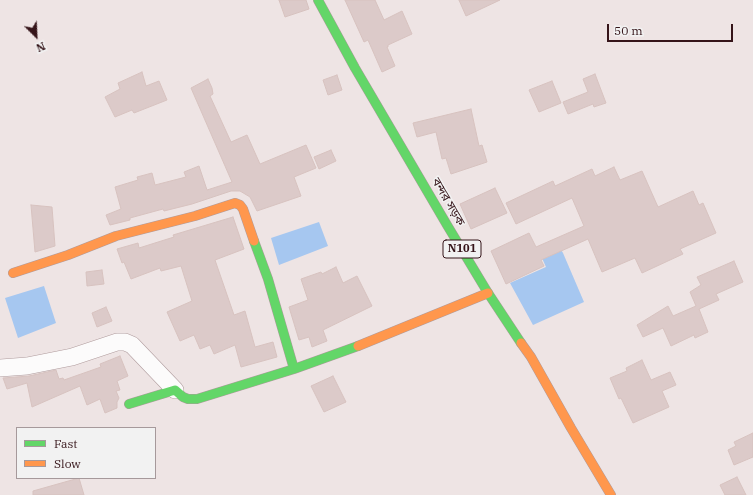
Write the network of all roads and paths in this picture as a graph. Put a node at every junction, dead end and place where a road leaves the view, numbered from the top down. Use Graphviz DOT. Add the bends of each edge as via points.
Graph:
graph roads {
  1 [pos="318,0"];
  2 [pos="13,273"];
  3 [pos="488,293"];
  4 [pos="0,368"];
  5 [pos="294,369"];
  6 [pos="174,390"];
  7 [pos="129,404"];
  8 [pos="612,495"];
  1 -- 3 [label="main road, বন্দর সড়ক / N101" via="355,68"];
  2 -- 5 [label="main road" via="116,236 235,203 243,209 268,279"];
  3 -- 5 [label="main road" via="342,353"];
  3 -- 8 [label="main road, বন্দর সড়ক / N101" via="531,357"];
  4 -- 6 [label="street" via="27,366 72,357 117,342 125,342 132,345"];
  5 -- 6 [label="main road" via="197,399 188,399"];
  6 -- 7 [label="main road"];
}
